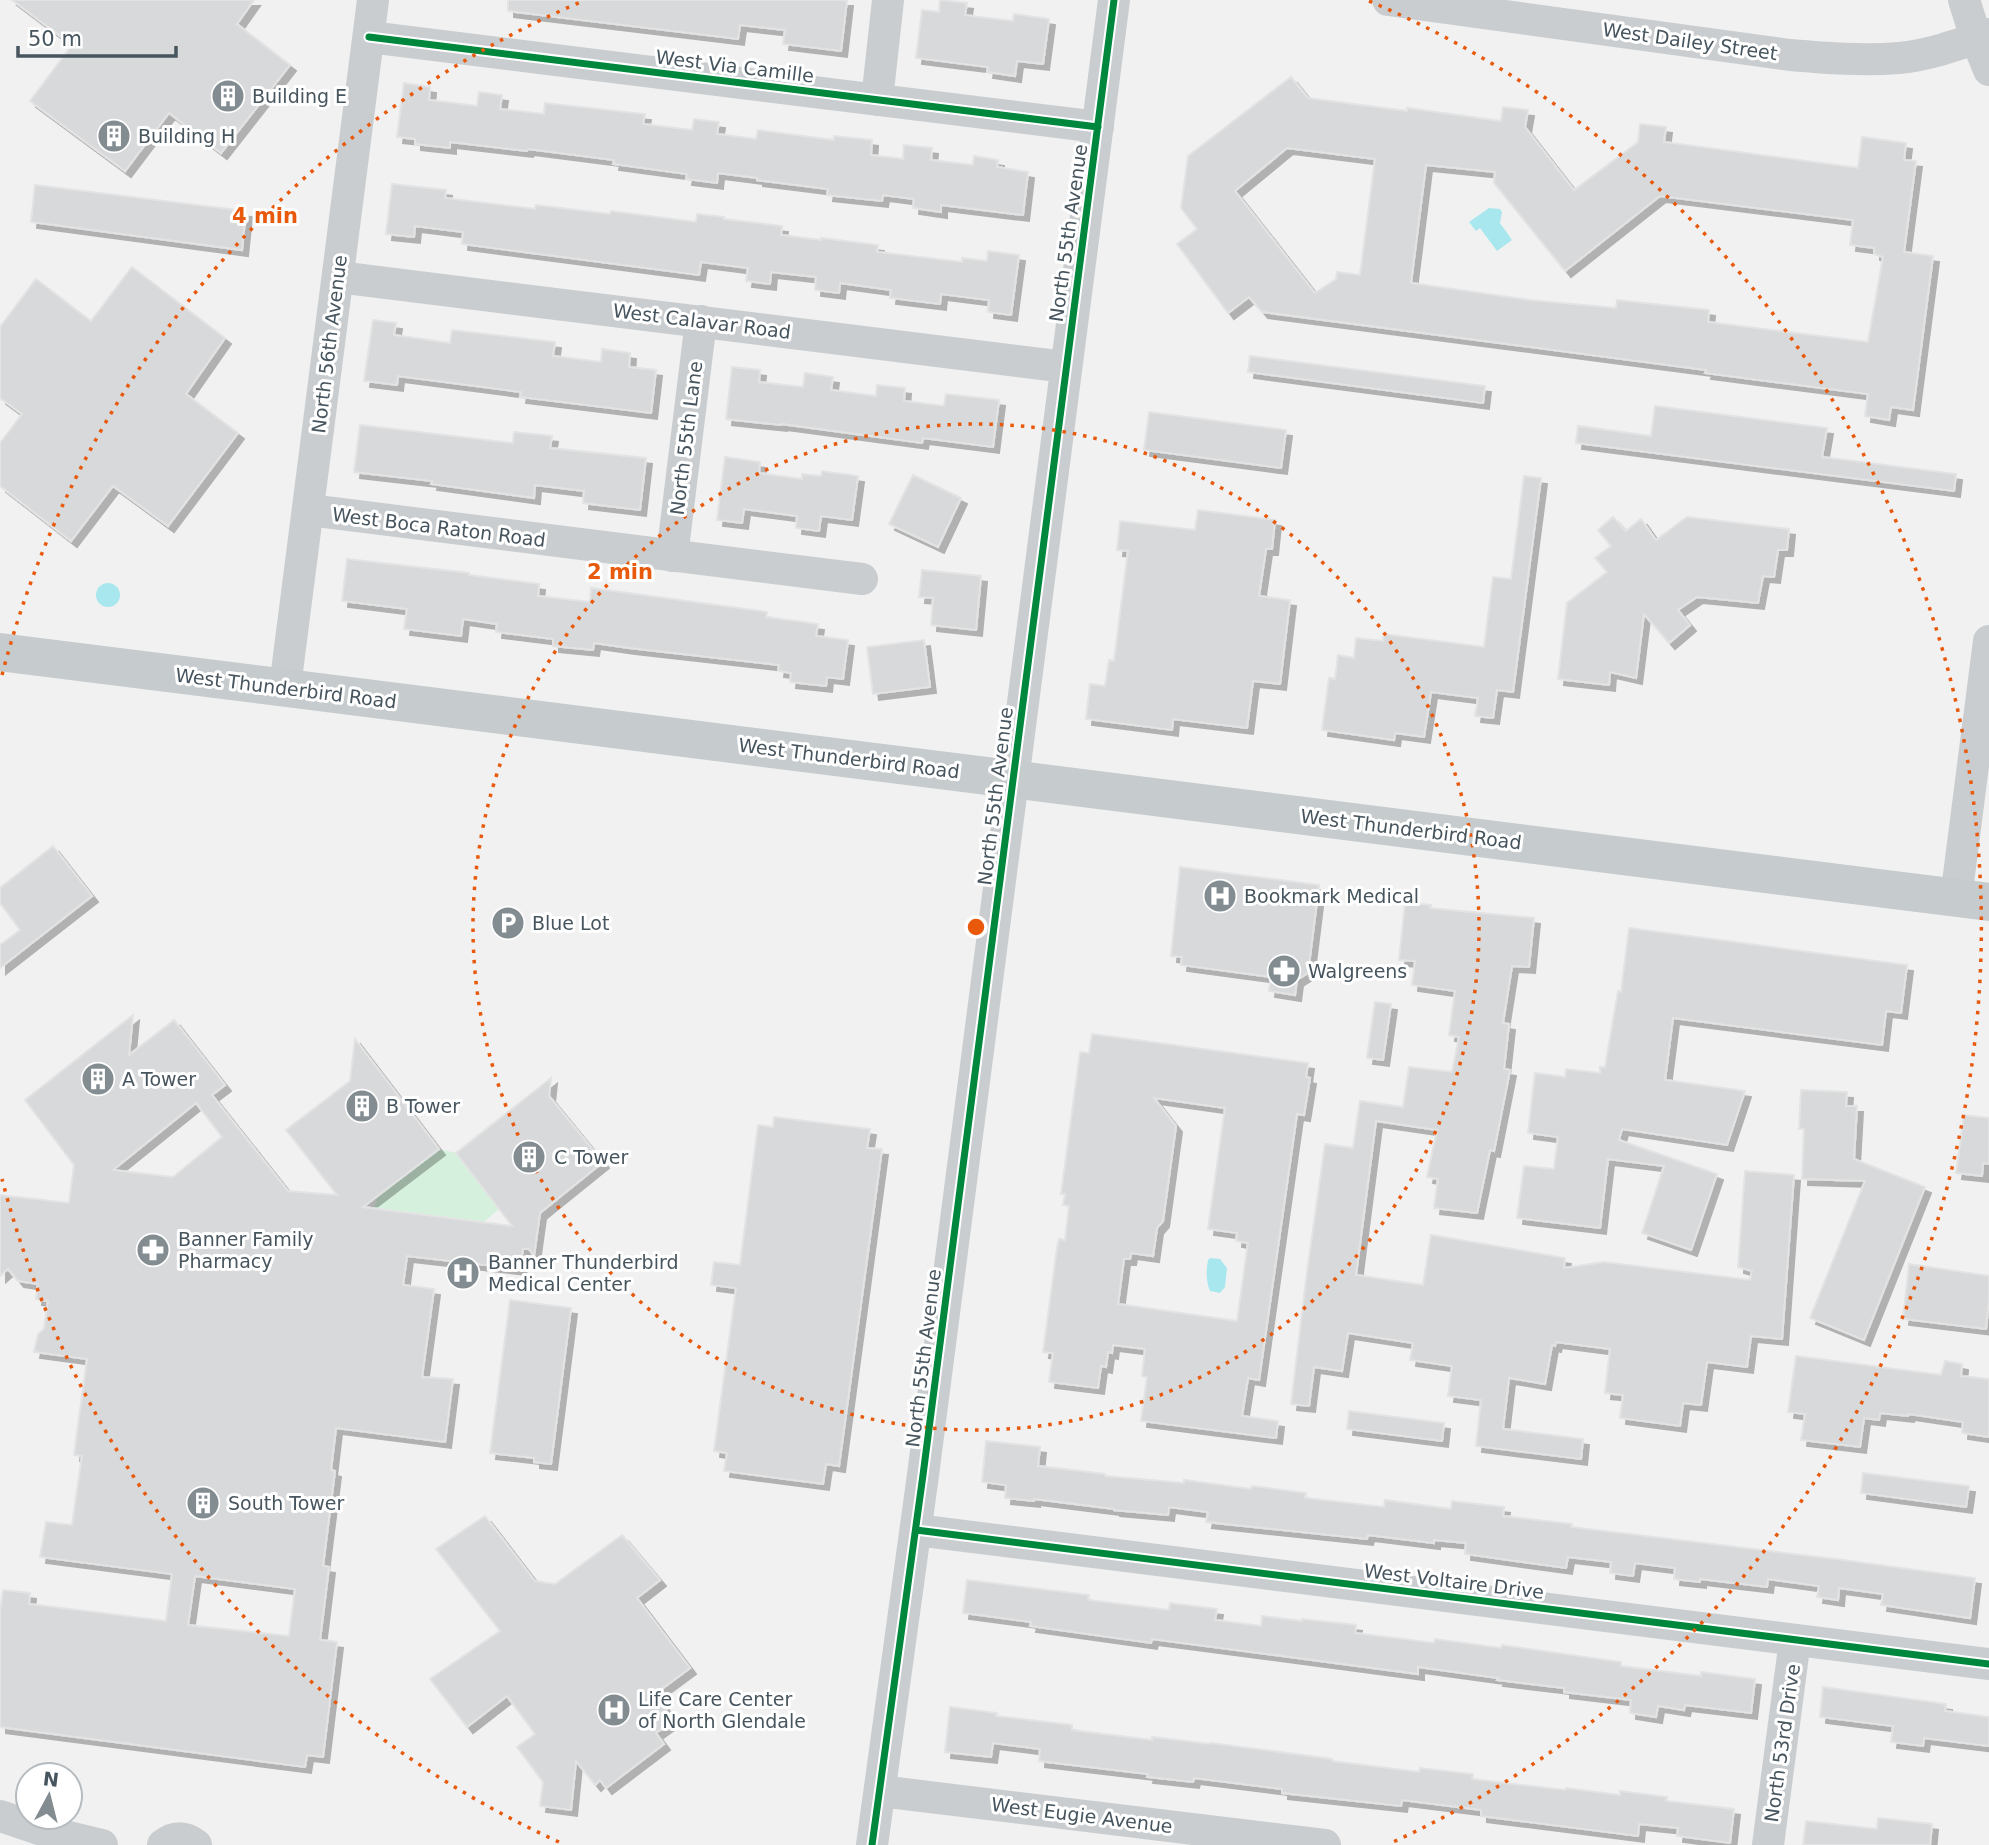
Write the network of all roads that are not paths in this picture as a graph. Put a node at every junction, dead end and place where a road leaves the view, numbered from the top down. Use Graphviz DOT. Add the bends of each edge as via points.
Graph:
graph roads {
  1 [pos="373,0"];
  2 [pos="888,0"];
  3 [pos="1114,0"];
  4 [pos="1388,0"];
  5 [pos="1964,0"];
  6 [pos="1983,36"];
  7 [pos="369,37"];
  8 [pos="1989,70"];
  9 [pos="877,100"];
  10 [pos="1098,127"];
  11 [pos="338,277"];
  12 [pos="701,321"];
  13 [pos="1066,367"];
  14 [pos="309,510"];
  15 [pos="671,556"];
  16 [pos="862,579"];
  17 [pos="1989,641"];
  18 [pos="0,652"];
  19 [pos="285,687"];
  20 [pos="1013,779"];
  21 [pos="1973,900"];
  22 [pos="916,1530"];
  23 [pos="1796,1640"];
  24 [pos="1989,1664"];
  25 [pos="880,1791"];
  26 [pos="0,1816"];
  27 [pos="102,1845"];
  28 [pos="163,1845"];
  29 [pos="196,1845"];
  30 [pos="872,1845"];
  31 [pos="1325,1845"];
  32 [pos="1768,1845"];
  1 -- 7 [label="street, North 56th Avenue"];
  2 -- 9 [label="street"];
  3 -- 10 [label="street, North 55th Avenue"];
  4 -- 6 [label="street, West Dailey Street" via="1846,60 1901,58"];
  5 -- 6 [label="street"];
  6 -- 8 [label="street"];
  7 -- 9 [label="street, West Via Camille"];
  7 -- 11 [label="street, North 56th Avenue"];
  9 -- 10 [label="street, West Via Camille"];
  10 -- 13 [label="street, North 55th Avenue"];
  11 -- 12 [label="street, West Calavar Road"];
  11 -- 14 [label="street, North 56th Avenue"];
  12 -- 13 [label="street, West Calavar Road"];
  12 -- 15 [label="street, North 55th Lane"];
  13 -- 20 [label="street, North 55th Avenue"];
  14 -- 15 [label="street, West Boca Raton Road"];
  14 -- 19 [label="street, North 56th Avenue"];
  15 -- 16 [label="street, West Boca Raton Road"];
  17 -- 21 [label="street"];
  18 -- 19 [label="main road, West Thunderbird Road"];
  19 -- 20 [label="main road, West Thunderbird Road"];
  20 -- 21 [label="main road, West Thunderbird Road"];
  20 -- 22 [label="street, North 55th Avenue"];
  22 -- 23 [label="street, West Voltaire Drive"];
  22 -- 25 [label="street, North 55th Avenue"];
  23 -- 24 [label="street, West Voltaire Drive"];
  23 -- 32 [label="street, North 53rd Drive"];
  25 -- 30 [label="street, North 55th Avenue"];
  25 -- 31 [label="street, West Eugie Avenue"];
  26 -- 27 [label="street"];
  28 -- 29 [label="street" via="180,1838"];
}
